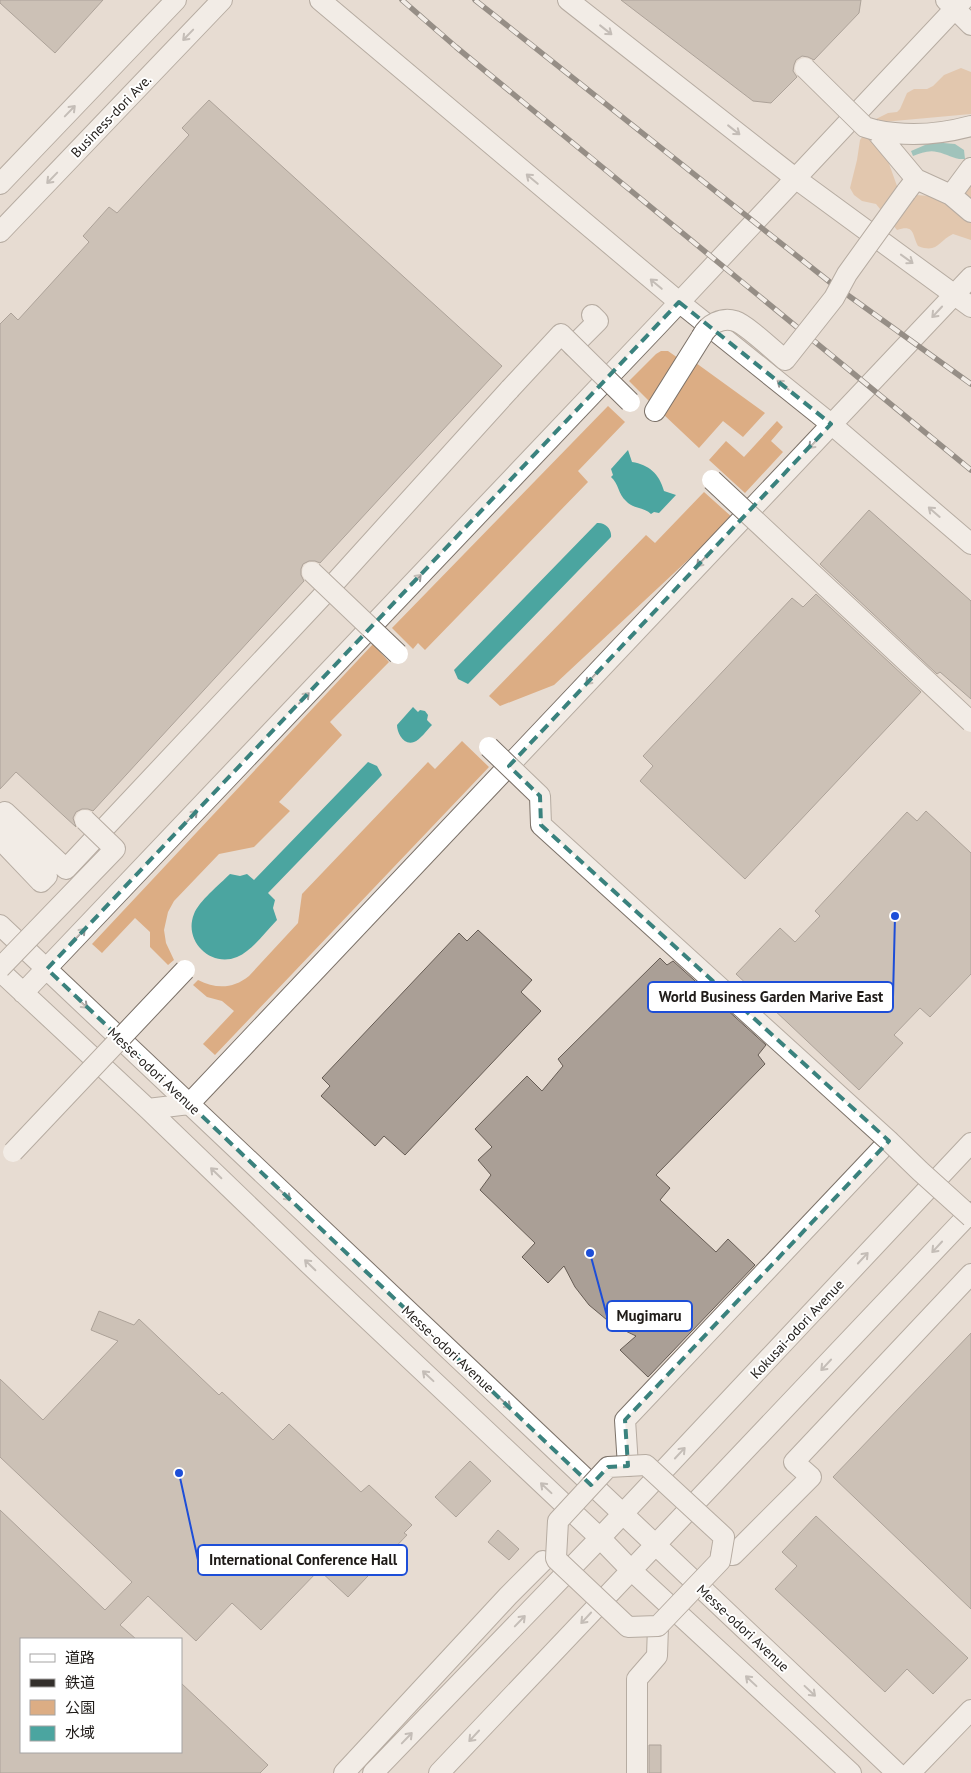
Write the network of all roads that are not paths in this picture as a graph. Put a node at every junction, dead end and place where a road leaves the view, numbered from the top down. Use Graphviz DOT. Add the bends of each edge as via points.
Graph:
graph roads {
  1 [pos="176,0"];
  2 [pos="222,0"];
  3 [pos="320,0"];
  4 [pos="568,0"];
  5 [pos="954,3"];
  6 [pos="971,25"];
  7 [pos="805,68"];
  8 [pos="971,126"];
  9 [pos="875,130"];
  10 [pos="971,168"];
  11 [pos="795,178"];
  12 [pos="916,179"];
  13 [pos="0,184"];
  14 [pos="952,194"];
  15 [pos="971,212"];
  16 [pos="0,232"];
  17 [pos="971,277"];
  18 [pos="955,294"];
  19 [pos="678,302"];
  20 [pos="971,307"];
  21 [pos="592,314"];
  22 [pos="573,346"];
  23 [pos="630,402"];
  24 [pos="655,411"];
  25 [pos="831,424"];
  26 [pos="712,480"];
  27 [pos="971,544"];
  28 [pos="312,572"];
  29 [pos="329,588"];
  30 [pos="398,654"];
  31 [pos="971,722"];
  32 [pos="489,747"];
  33 [pos="0,817"];
  34 [pos="0,824"];
  35 [pos="92,827"];
  36 [pos="0,839"];
  37 [pos="0,925"];
  38 [pos="0,969"];
  39 [pos="47,969"];
  40 [pos="185,970"];
  41 [pos="23,993"];
  42 [pos="189,1104"];
  43 [pos="148,1109"];
  44 [pos="890,1141"];
  45 [pos="971,1143"];
  46 [pos="13,1152"];
  47 [pos="971,1212"];
  48 [pos="971,1218"];
  49 [pos="971,1274"];
  50 [pos="628,1466"];
  51 [pos="622,1514"];
  52 [pos="600,1538"];
  53 [pos="655,1545"];
  54 [pos="721,1556"];
  55 [pos="543,1562"];
  56 [pos="632,1570"];
  57 [pos="658,1626"];
  58 [pos="971,1710"];
  59 [pos="344,1773"];
  60 [pos="373,1773"];
  61 [pos="439,1773"];
  62 [pos="637,1773"];
  63 [pos="851,1773"];
  64 [pos="897,1773"];
  65 [pos="910,1773"];
  13 -- 1 [label="street, one-way"];
  2 -- 16 [label="street, Business-dori Ave., one-way"];
  19 -- 3 [label="street, one-way"];
  4 -- 11 [label="street, one-way"];
  5 -- 6 [label="street"];
  5 -- 11 [label="street"];
  7 -- 9 [label="street, bridge" via="865,126"];
  8 -- 9 [label="street" via="923,135"];
  9 -- 12 [label="street"];
  10 -- 14 [label="street"];
  11 -- 18 [label="street, one-way"];
  11 -- 19 [label="street"];
  12 -- 14 [label="street"];
  12 -- 24 [label="street, bridge" via="843,271 834,298 785,360 740,324 730,320 713,324 704,332"];
  14 -- 15 [label="street"];
  17 -- 18 [label="street"];
  18 -- 20 [label="street"];
  18 -- 25 [label="street, one-way"];
  25 -- 19 [label="street, one-way"];
  39 -- 19 [label="street, one-way"];
  21 -- 22 [label="street" via="598,321"];
  22 -- 23 [label="street, bridge"];
  22 -- 29 [label="street, bridge" via="561,334"];
  27 -- 25 [label="street, one-way"];
  25 -- 42 [label="street, one-way"];
  26 -- 31 [label="street, bridge"];
  28 -- 29 [label="street, bridge"];
  29 -- 30 [label="street, bridge"];
  29 -- 35 [label="street"];
  32 -- 44 [label="street, bridge" via="540,796 541,825"];
  33 -- 35 [label="street" via="6,812 66,869"];
  34 -- 36 [label="street" via="47,876 41,882"];
  35 -- 38 [label="street, bridge" via="115,849"];
  37 -- 39 [label="street, Messe-odori Avenue"];
  38 -- 41 [label="street"];
  39 -- 41 [label="street"];
  39 -- 42 [label="street, Messe-odori Avenue, one-way"];
  40 -- 46 [label="street, bridge"];
  41 -- 43 [label="street"];
  42 -- 43 [label="street"];
  42 -- 51 [label="street, Messe-odori Avenue, one-way"];
  52 -- 43 [label="street, one-way"];
  44 -- 48 [label="street, bridge"];
  44 -- 50 [label="street" via="625,1420"];
  51 -- 45 [label="street, Kokusai-odori Avenue, one-way"];
  47 -- 53 [label="street, one-way"];
  49 -- 54 [label="street" via="794,1462 811,1477 732,1555"];
  50 -- 54 [label="street, bridge" via="646,1465 716,1528 724,1537"];
  50 -- 57 [label="street, bridge" via="608,1467 558,1521 556,1558 628,1627"];
  51 -- 52 [label="street, Kokusai-odori Avenue"];
  51 -- 53 [label="street, Messe-odori Avenue"];
  52 -- 56 [label="street"];
  60 -- 52 [label="street, Kokusai-odori Avenue, one-way"];
  53 -- 56 [label="street"];
  53 -- 64 [label="street, Messe-odori Avenue, one-way"];
  54 -- 57 [label="street, bridge" via="720,1561"];
  55 -- 59 [label="street"];
  56 -- 61 [label="street, one-way"];
  63 -- 56 [label="street, one-way"];
  57 -- 62 [label="street" via="658,1656 636,1679"];
  58 -- 65 [label="street"];
}
